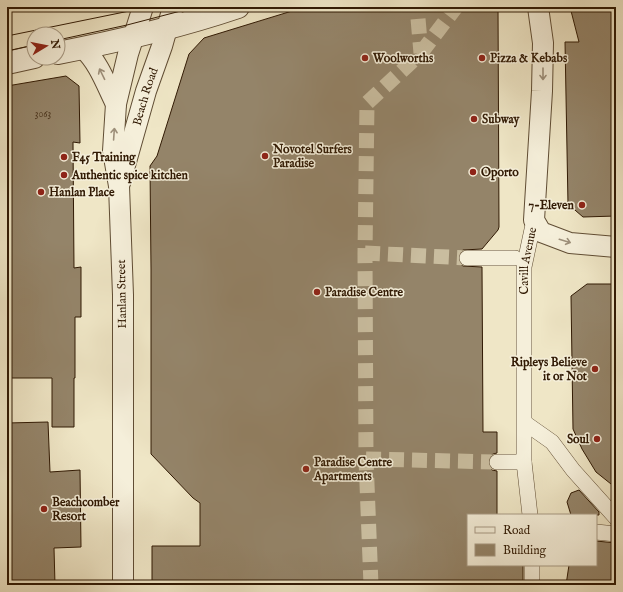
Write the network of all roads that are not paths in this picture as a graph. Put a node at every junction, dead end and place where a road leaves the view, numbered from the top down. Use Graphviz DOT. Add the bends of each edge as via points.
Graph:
graph roads {
  1 [pos="173,7"];
  2 [pos="238,7"];
  3 [pos="538,7"];
  4 [pos="143,8"];
  5 [pos="167,28"];
  6 [pos="133,37"];
  7 [pos="83,48"];
  8 [pos="66,51"];
  9 [pos="26,59"];
  10 [pos="7,63"];
  11 [pos="116,104"];
  12 [pos="119,186"];
  13 [pos="534,220"];
  14 [pos="616,247"];
  15 [pos="467,258"];
  16 [pos="515,258"];
  17 [pos="524,423"];
  18 [pos="497,462"];
  19 [pos="524,462"];
  20 [pos="530,514"];
  21 [pos="616,518"];
  22 [pos="597,532"];
  23 [pos="616,534"];
  24 [pos="532,566"];
  25 [pos="123,585"];
  26 [pos="532,585"];
  1 -- 5 [label="street, Beach Road"];
  2 -- 5 [label="street"];
  3 -- 13 [label="street, Cavill Avenue, one-way" via="543,43"];
  4 -- 6 [label="street, Hanlan Street"];
  5 -- 6 [label="street"];
  5 -- 12 [label="street, Beach Road"];
  6 -- 7 [label="street"];
  6 -- 11 [label="street, Hanlan Street"];
  7 -- 8 [label="street"];
  11 -- 7 [label="street, one-way" via="98,66"];
  9 -- 10 [label="street"];
  12 -- 11 [label="street, Hanlan Street, one-way" via="113,151"];
  12 -- 25 [label="street, Hanlan Street" via="123,295"];
  13 -- 14 [label="street, one-way" via="541,232 565,241 589,246"];
  13 -- 17 [label="street, Cavill Avenue" via="524,267"];
  15 -- 16 [label="street"];
  17 -- 19 [label="street, Cavill Avenue"];
  17 -- 21 [label="street" via="552,442"];
  18 -- 19 [label="street"];
  19 -- 20 [label="street, Cavill Avenue"];
  22 -- 23 [label="street"];
  24 -- 26 [label="street"];
}
